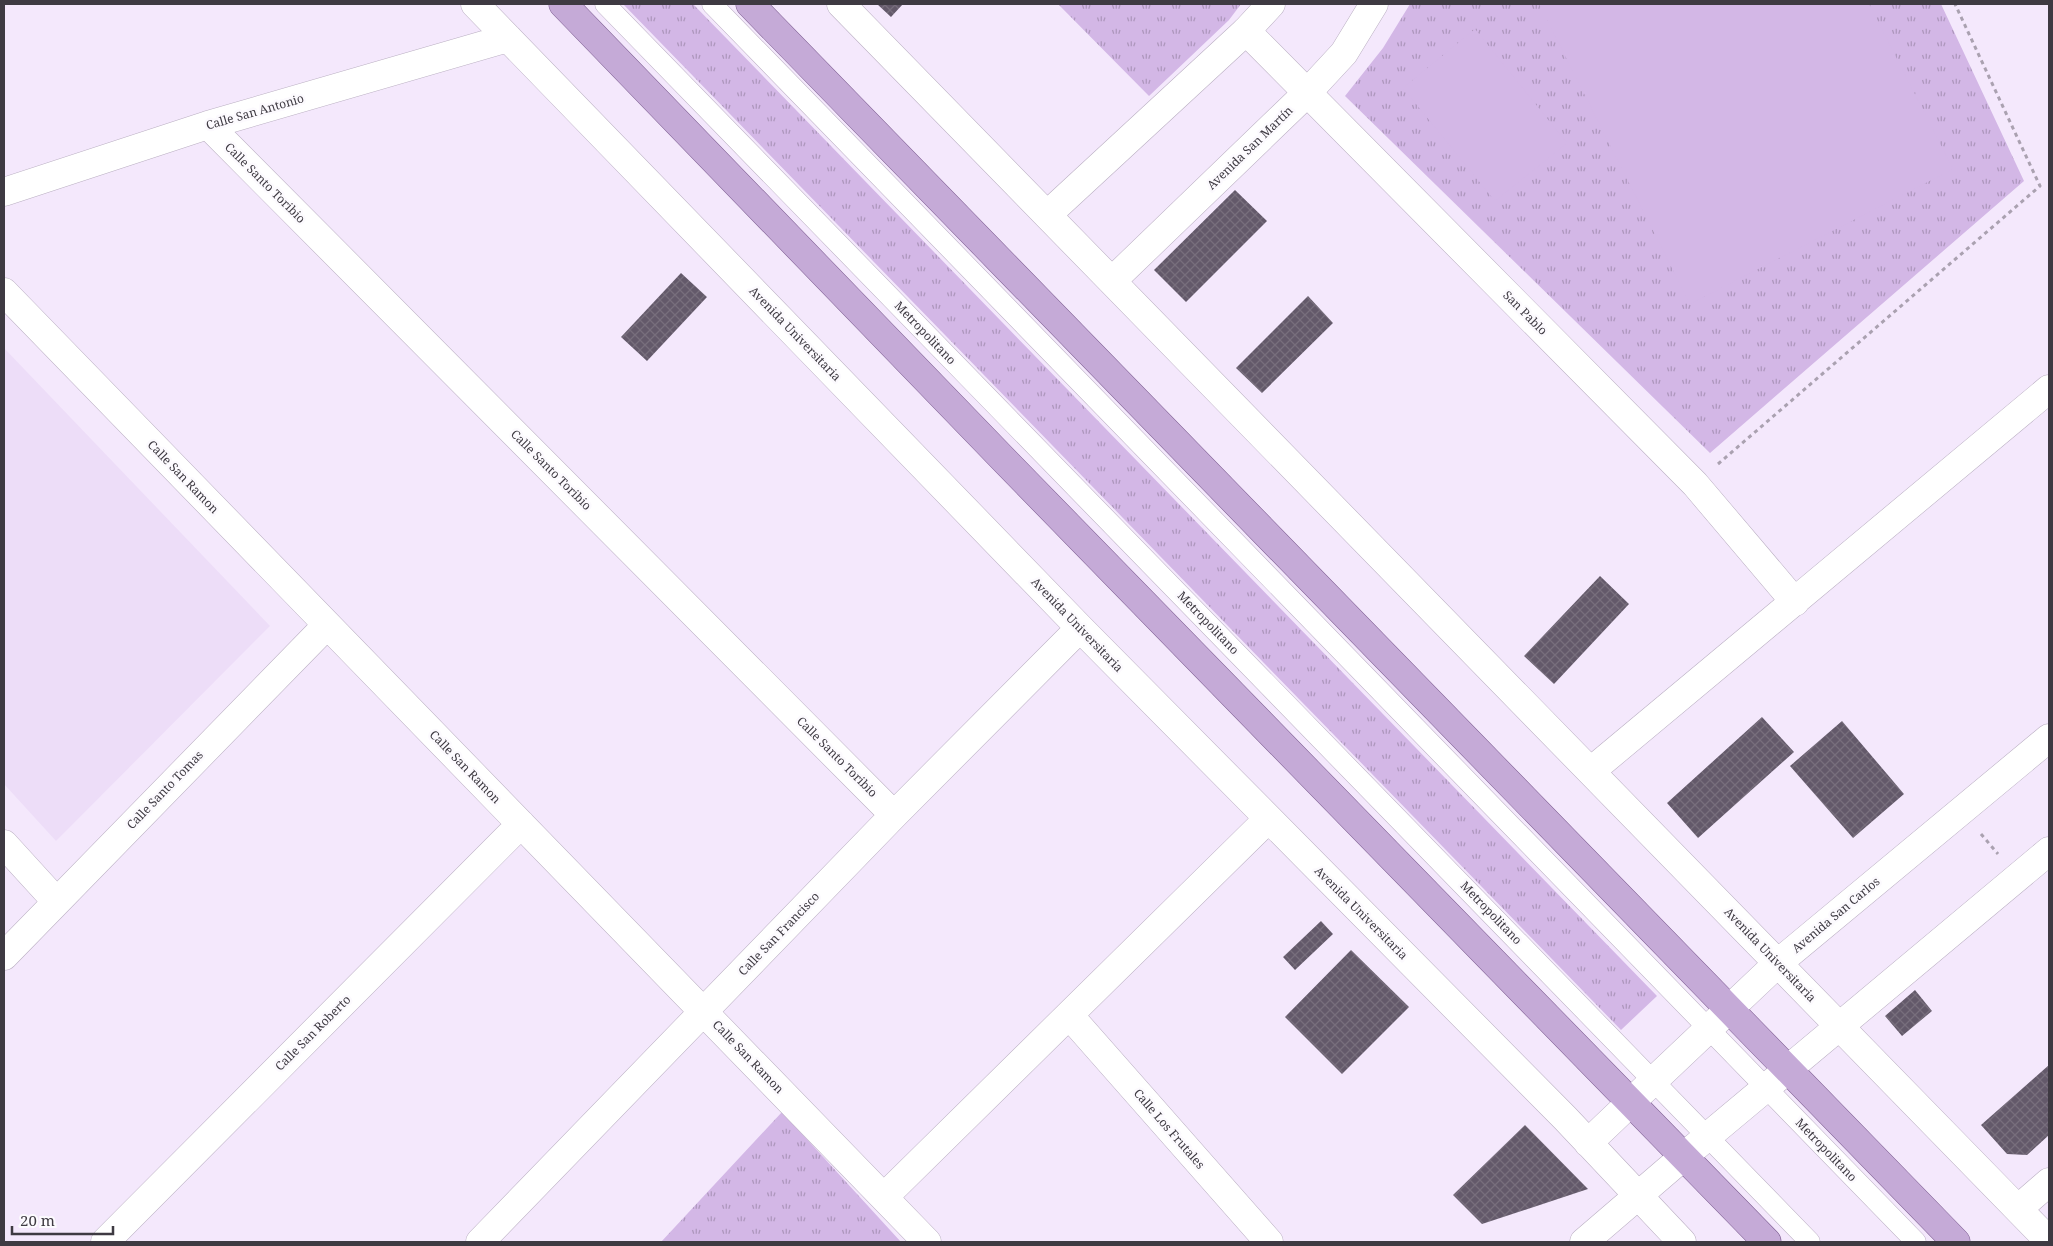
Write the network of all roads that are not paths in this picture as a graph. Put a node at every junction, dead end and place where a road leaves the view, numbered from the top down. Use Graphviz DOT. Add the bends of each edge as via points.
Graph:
graph roads {
  1 [pos="475,4"];
  2 [pos="563,4"];
  3 [pos="605,4"];
  4 [pos="712,4"];
  5 [pos="750,4"];
  6 [pos="841,4"];
  7 [pos="1271,4"];
  8 [pos="1374,4"];
  9 [pos="1246,31"];
  10 [pos="508,38"];
  11 [pos="1307,93"];
  12 [pos="208,125"];
  13 [pos="4,192"];
  14 [pos="1048,215"];
  15 [pos="1112,281"];
  16 [pos="4,292"];
  17 [pos="2049,389"];
  18 [pos="1795,602"];
  19 [pos="327,625"];
  20 [pos="1080,628"];
  21 [pos="2049,738"];
  22 [pos="1591,771"];
  23 [pos="894,815"];
  24 [pos="1268,819"];
  25 [pos="521,824"];
  26 [pos="4,844"];
  27 [pos="2049,851"];
  28 [pos="56,901"];
  29 [pos="4,956"];
  30 [pos="1778,963"];
  31 [pos="1729,1010"];
  32 [pos="703,1012"];
  33 [pos="1069,1015"];
  34 [pos="1839,1025"];
  35 [pos="1708,1029"];
  36 [pos="1787,1069"];
  37 [pos="1654,1081"];
  38 [pos="1766,1087"];
  39 [pos="1630,1103"];
  40 [pos="1708,1137"];
  41 [pos="1588,1143"];
  42 [pos="1683,1157"];
  43 [pos="2049,1182"];
  44 [pos="1638,1196"];
  45 [pos="884,1198"];
  46 [pos="2019,1208"];
  47 [pos="2049,1241"];
  48 [pos="105,1242"];
  49 [pos="480,1242"];
  50 [pos="927,1242"];
  51 [pos="1269,1242"];
  52 [pos="1584,1242"];
  53 [pos="1682,1242"];
  54 [pos="1766,1242"];
  55 [pos="1810,1242"];
  56 [pos="1916,1242"];
  57 [pos="1956,1242"];
  1 -- 10 [label="street, Avenida Universitaria"];
  2 -- 39 [label="main road"];
  3 -- 37 [label="lane, Metropolitano"];
  4 -- 35 [label="lane, Metropolitano"];
  5 -- 31 [label="main road"];
  6 -- 14 [label="street, Avenida Universitaria"];
  7 -- 9 [label="street"];
  8 -- 11 [label="street, Avenida San Martín" via="1344,53"];
  9 -- 11 [label="street, San Pablo"];
  9 -- 14 [label="street"];
  10 -- 12 [label="street, Calle San Antonio"];
  10 -- 20 [label="street, Avenida Universitaria"];
  11 -- 15 [label="street, Avenida San Martín"];
  11 -- 18 [label="street, San Pablo" via="1695,484"];
  12 -- 13 [label="street, Calle San Antonio"];
  12 -- 23 [label="street, Calle Santo Toribio"];
  14 -- 15 [label="street, Avenida Universitaria"];
  15 -- 22 [label="street, Avenida Universitaria"];
  16 -- 19 [label="street, Calle San Ramon"];
  17 -- 18 [label="street"];
  18 -- 22 [label="street"];
  19 -- 25 [label="street, Calle San Ramon"];
  19 -- 28 [label="street, Calle Santo Tomas"];
  20 -- 23 [label="street, Calle San Francisco"];
  20 -- 24 [label="street, Avenida Universitaria"];
  21 -- 30 [label="street, Avenida San Carlos"];
  22 -- 30 [label="street, Avenida Universitaria"];
  23 -- 32 [label="street, Calle San Francisco"];
  24 -- 33 [label="street"];
  24 -- 41 [label="street, Avenida Universitaria"];
  25 -- 32 [label="street, Calle San Ramon"];
  25 -- 48 [label="street, Calle San Roberto"];
  26 -- 28 [label="street"];
  27 -- 34 [label="street"];
  28 -- 29 [label="street, Calle Santo Tomas"];
  30 -- 31 [label="street, Avenida San Carlos"];
  30 -- 34 [label="street, Avenida Universitaria"];
  31 -- 35 [label="street, Avenida San Carlos"];
  31 -- 36 [label="main road"];
  32 -- 45 [label="street, Calle San Ramon"];
  32 -- 49 [label="street, Calle San Francisco"];
  33 -- 45 [label="street"];
  33 -- 51 [label="street, Calle Los Frutales"];
  34 -- 36 [label="street"];
  34 -- 46 [label="street, Avenida Universitaria"];
  35 -- 37 [label="street, Avenida San Carlos"];
  35 -- 38 [label="lane, Metropolitano"];
  36 -- 38 [label="street"];
  36 -- 57 [label="main road"];
  37 -- 39 [label="street, Avenida San Carlos"];
  37 -- 40 [label="lane, Metropolitano"];
  38 -- 40 [label="street"];
  38 -- 56 [label="lane, Metropolitano"];
  39 -- 41 [label="street, Avenida San Carlos"];
  39 -- 42 [label="main road"];
  40 -- 42 [label="street"];
  40 -- 55 [label="lane, Metropolitano"];
  41 -- 44 [label="street, Avenida Universitaria"];
  42 -- 44 [label="street"];
  42 -- 54 [label="main road"];
  43 -- 46 [label="street"];
  44 -- 52 [label="street"];
  44 -- 53 [label="street, Avenida Universitaria"];
  45 -- 50 [label="street, Calle San Ramon"];
  46 -- 47 [label="street, Avenida Universitaria"];
}
